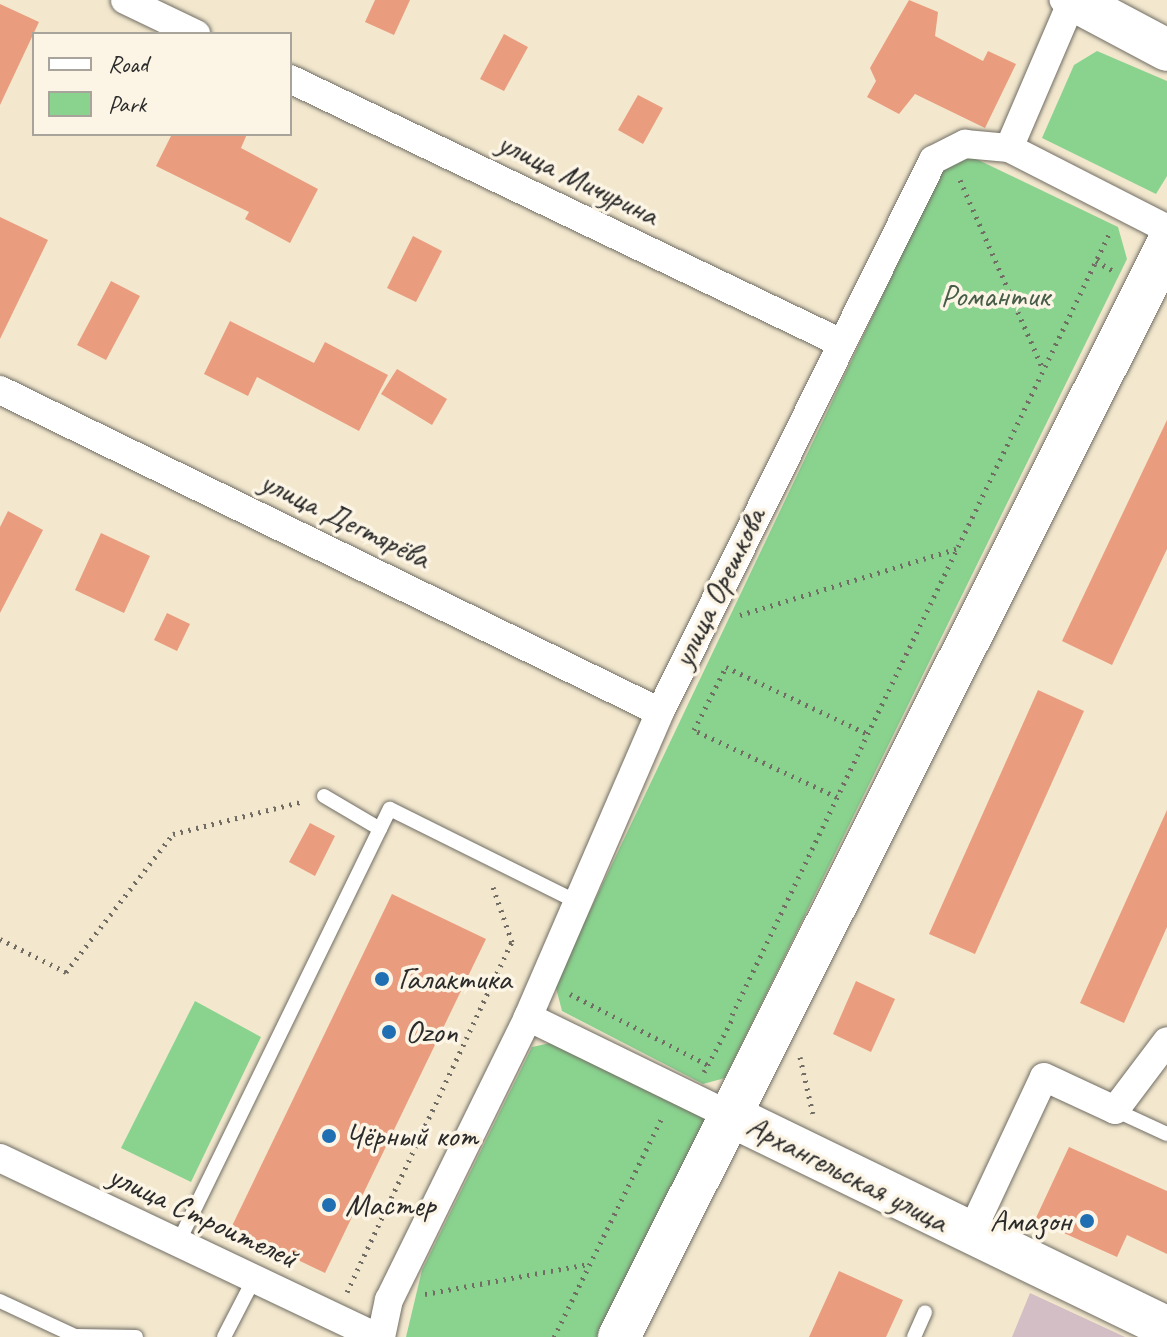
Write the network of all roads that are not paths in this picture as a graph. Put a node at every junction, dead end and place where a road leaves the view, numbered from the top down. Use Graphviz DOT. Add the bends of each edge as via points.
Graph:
graph roads {
  1 [pos="125,0"];
  2 [pos="1069,1"];
  3 [pos="192,32"];
  4 [pos="1167,50"];
  5 [pos="292,80"];
  6 [pos="1009,148"];
  7 [pos="1167,229"];
  8 [pos="1167,245"];
  9 [pos="837,341"];
  10 [pos="0,390"];
  11 [pos="660,712"];
  12 [pos="324,796"];
  13 [pos="380,829"];
  14 [pos="579,903"];
  15 [pos="528,1017"];
  16 [pos="1167,1041"];
  17 [pos="1115,1110"];
  18 [pos="729,1115"];
  19 [pos="1167,1134"];
  20 [pos="0,1158"];
  21 [pos="970,1235"];
  22 [pos="178,1243"];
  23 [pos="254,1279"];
  24 [pos="0,1301"];
  25 [pos="925,1312"];
  26 [pos="1167,1328"];
  27 [pos="136,1337"];
  28 [pos="224,1337"];
  29 [pos="379,1337"];
  30 [pos="619,1337"];
  31 [pos="914,1337"];
  1 -- 3 [label="street"];
  2 -- 4 [label="street"];
  2 -- 6 [label="street"];
  5 -- 9 [label="street, улица Мичурина"];
  6 -- 7 [label="street"];
  6 -- 9 [label="street, улица Орешкова" via="965,144 933,160"];
  8 -- 18 [label="street"];
  9 -- 11 [label="street, улица Орешкова"];
  10 -- 11 [label="street, улица Дегтярёва"];
  11 -- 14 [label="street, улица Орешкова"];
  12 -- 13 [label="lane"];
  13 -- 14 [label="lane" via="390,809"];
  13 -- 22 [label="lane"];
  14 -- 15 [label="street, улица Орешкова"];
  15 -- 18 [label="street, Архангельская улица"];
  15 -- 29 [label="street, улица Орешкова" via="389,1300"];
  16 -- 17 [label="street"];
  17 -- 19 [label="lane"];
  17 -- 21 [label="street" via="1044,1077"];
  18 -- 21 [label="street, Архангельская улица"];
  18 -- 30 [label="street"];
  20 -- 22 [label="street, улица Строителей"];
  21 -- 26 [label="street, Архангельская улица"];
  22 -- 23 [label="street, улица Строителей"];
  23 -- 28 [label="lane"];
  23 -- 29 [label="street, улица Строителей"];
  24 -- 27 [label="lane" via="75,1336"];
  25 -- 31 [label="lane"];
}
